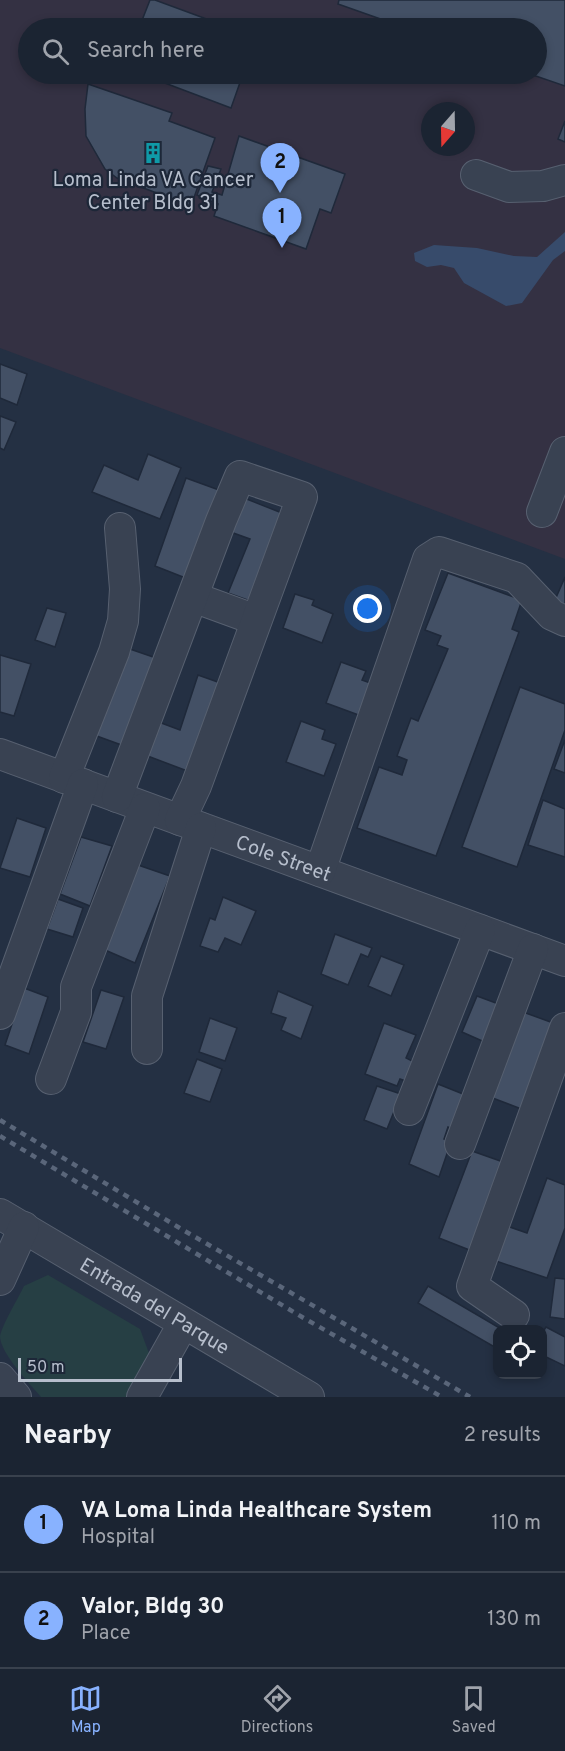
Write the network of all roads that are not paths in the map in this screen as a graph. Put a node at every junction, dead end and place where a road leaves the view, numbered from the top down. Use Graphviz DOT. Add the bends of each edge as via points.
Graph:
graph roads {
  1 [pos="476,176"];
  2 [pos="565,180"];
  3 [pos="565,452"];
  4 [pos="543,512"];
  5 [pos="120,528"];
  6 [pos="193,597"];
  7 [pos="256,620"];
  8 [pos="565,621"];
  9 [pos="2,762"];
  10 [pos="74,781"];
  11 [pos="117,797"];
  12 [pos="145,808"];
  13 [pos="190,824"];
  14 [pos="320,871"];
  15 [pos="480,930"];
  16 [pos="533,949"];
  17 [pos="565,961"];
  18 [pos="0,1014"];
  19 [pos="565,1028"];
  20 [pos="147,1049"];
  21 [pos="51,1079"];
  22 [pos="409,1110"];
  23 [pos="460,1144"];
  24 [pos="12,1220"];
  25 [pos="0,1280"];
  26 [pos="514,1315"];
  27 [pos="183,1324"];
  28 [pos="0,1378"];
  29 [pos="276,1389"];
  30 [pos="16,1397"];
  31 [pos="142,1397"];
  32 [pos="309,1397"];
  1 -- 2 [label="street" via="509,187 543,186"];
  3 -- 4 [label="street"];
  5 -- 10 [label="street" via="125,589 123,621"];
  6 -- 7 [label="street"];
  6 -- 7 [label="street" via="240,476 302,497"];
  6 -- 11 [label="street"];
  7 -- 13 [label="street" via="196,786"];
  8 -- 14 [label="street" via="552,615 517,578 439,552 428,560"];
  9 -- 10 [label="street, Cole Street"];
  10 -- 11 [label="street, Cole Street"];
  10 -- 18 [label="street"];
  11 -- 12 [label="street, Cole Street"];
  12 -- 13 [label="street, Cole Street"];
  12 -- 21 [label="street" via="76,987 76,1012"];
  13 -- 14 [label="street, Cole Street"];
  13 -- 20 [label="street" via="147,996"];
  14 -- 15 [label="street, Cole Street"];
  15 -- 16 [label="street, Cole Street"];
  15 -- 22 [label="street"];
  16 -- 17 [label="street, Cole Street"];
  16 -- 23 [label="street"];
  19 -- 26 [label="street" via="472,1286"];
  24 -- 25 [label="street"];
  24 -- 27 [label="street, Entrada del Parque"];
  27 -- 29 [label="street, Entrada del Parque" via="242,1357"];
  27 -- 31 [label="street"];
  28 -- 30 [label="street"];
  29 -- 32 [label="street, Entrada del Parque"];
}
